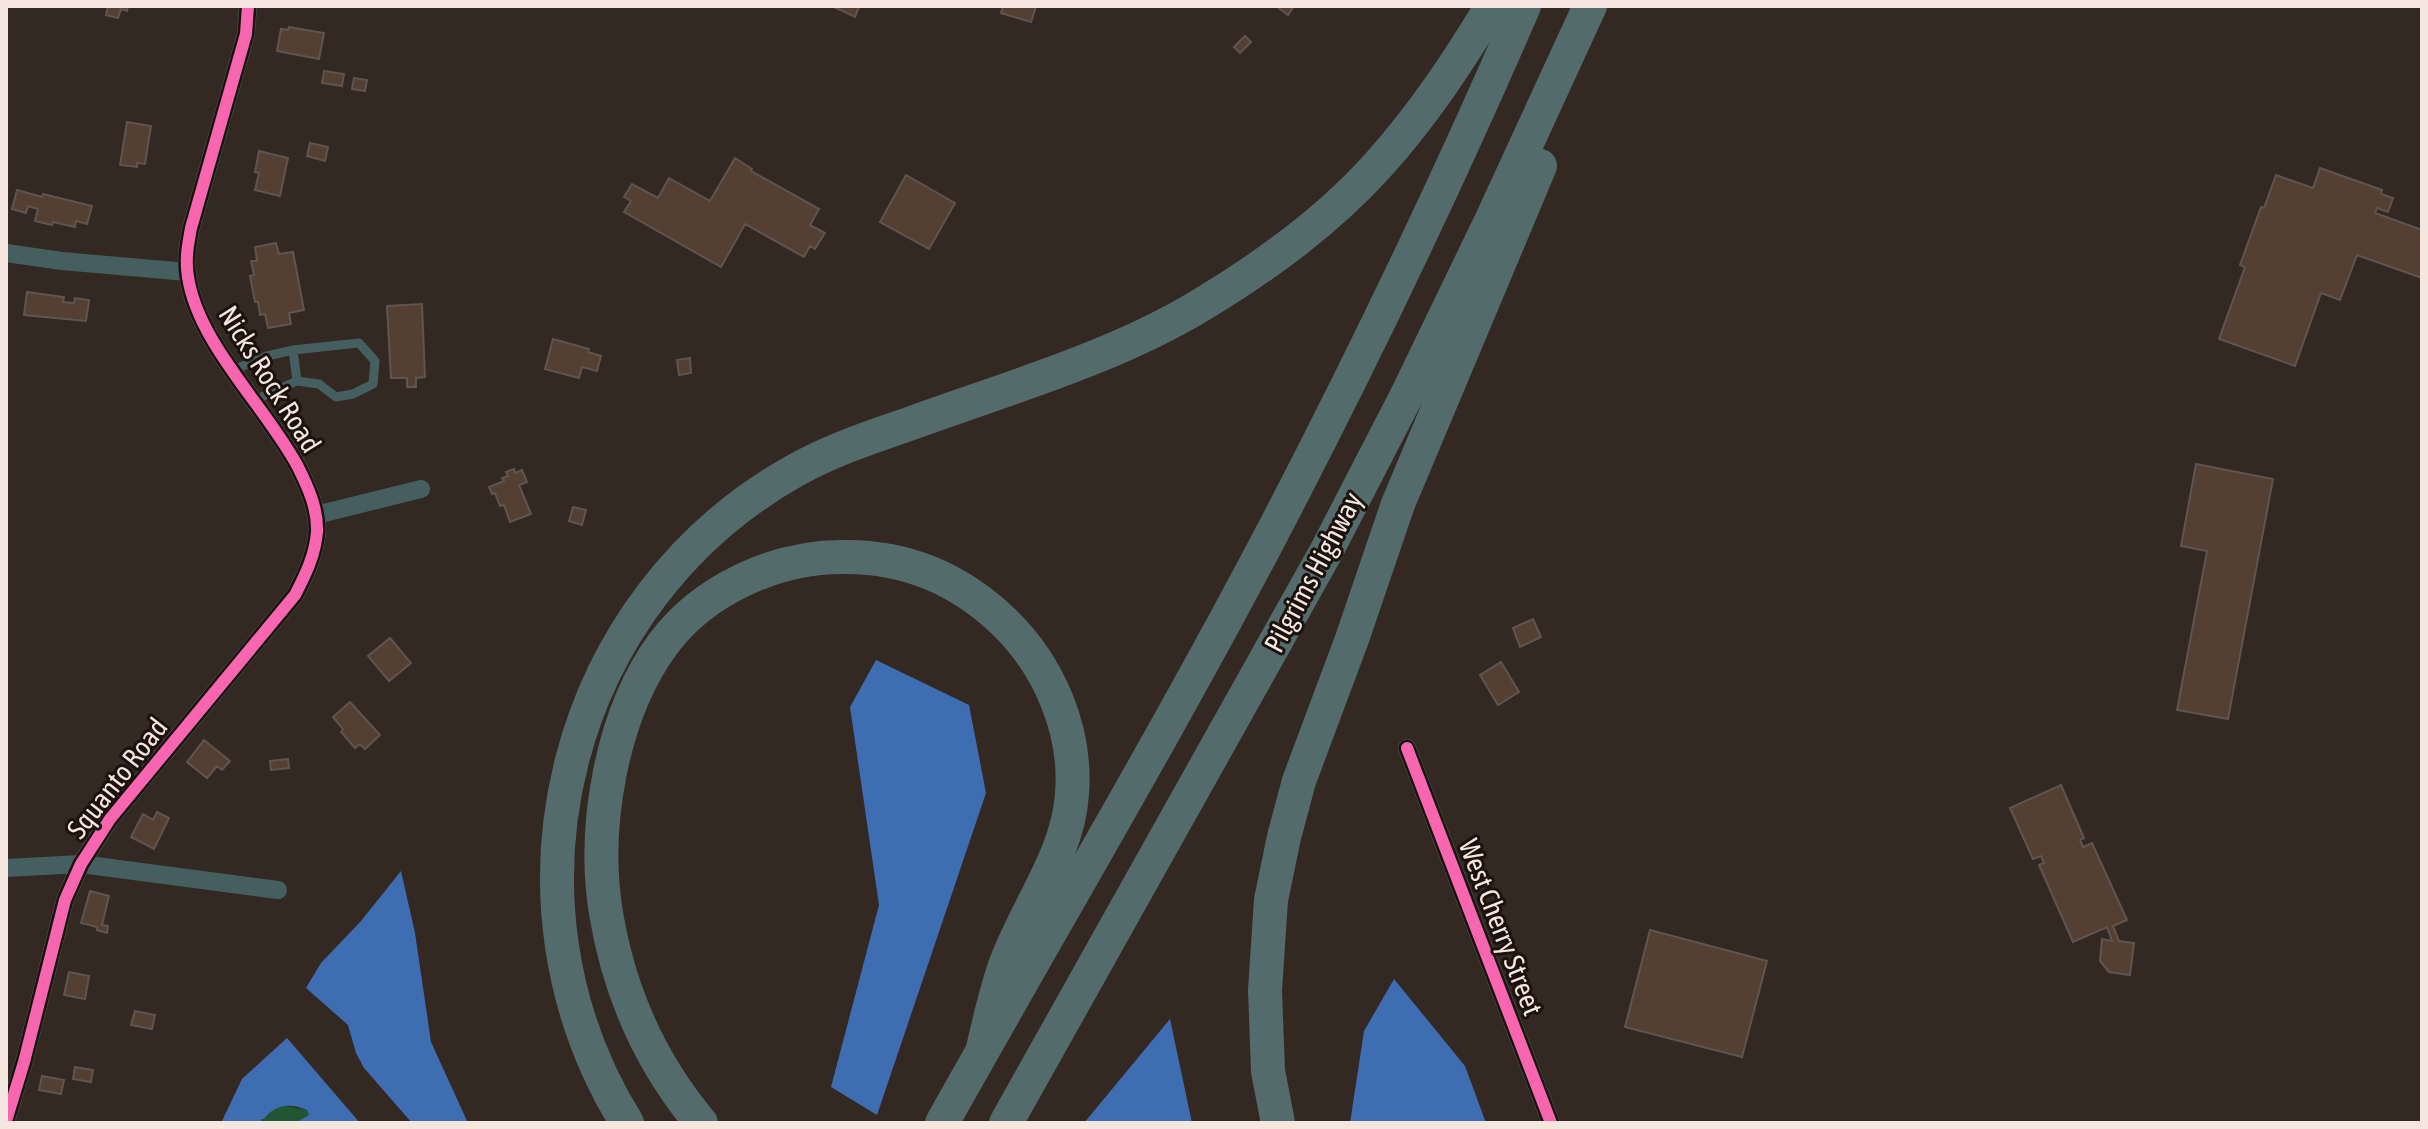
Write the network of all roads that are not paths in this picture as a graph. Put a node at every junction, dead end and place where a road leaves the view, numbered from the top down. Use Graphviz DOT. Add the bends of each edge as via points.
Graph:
graph roads {
  1 [pos="248,6"];
  2 [pos="1492,6"];
  3 [pos="1524,6"];
  4 [pos="1590,8"];
  5 [pos="6,253"];
  6 [pos="187,272"];
  7 [pos="293,350"];
  8 [pos="233,370"];
  9 [pos="297,381"];
  10 [pos="253,401"];
  11 [pos="421,489"];
  12 [pos="316,515"];
  13 [pos="299,588"];
  14 [pos="1407,748"];
  15 [pos="81,864"];
  16 [pos="6,868"];
  17 [pos="278,890"];
  18 [pos="982,1052"];
  19 [pos="6,1121"];
  20 [pos="627,1123"];
  21 [pos="701,1123"];
  22 [pos="942,1123"];
  23 [pos="1006,1123"];
  24 [pos="1278,1123"];
  25 [pos="1551,1123"];
  1 -- 6 [label="street, Nicks Rock Road" via="246,34 191,228"];
  2 -- 20 [label="highway" via="1447,79 1377,167 1254,271 1140,337 800,468 729,515 665,577 617,646 594,692 567,775 559,823 556,876 567,980 599,1071"];
  3 -- 18 [label="highway, Pilgrims Highway" via="1354,373 1269,539"];
  4 -- 23 [label="highway, Pilgrims Highway" via="1421,366 1327,550"];
  4 -- 24 [label="highway" via="1559,122 1398,504 1291,809 1271,900 1265,990 1268,1071"];
  5 -- 6 [label="street"];
  6 -- 8 [label="street, Nicks Rock Road" via="195,303"];
  7 -- 8 [label="lane"];
  7 -- 9 [label="lane"];
  7 -- 9 [label="lane" via="359,343 375,361 373,384 353,394 336,397 319,384"];
  8 -- 10 [label="street, Nicks Rock Road"];
  9 -- 10 [label="lane"];
  10 -- 12 [label="street, Nicks Rock Road" via="289,451"];
  11 -- 12 [label="street"];
  12 -- 13 [label="street, Nicks Rock Road" via="311,566"];
  13 -- 15 [label="street, Squanto Road" via="110,819"];
  14 -- 25 [label="street, West Cherry Street"];
  15 -- 16 [label="street"];
  15 -- 17 [label="street"];
  15 -- 19 [label="street, Squanto Road" via="65,900"];
  18 -- 21 [label="highway" via="1005,965 1068,821 1072,774 1064,720 1042,670 1013,631 948,580 883,559 794,562 735,584 663,644 627,711 608,782 602,871 614,954 653,1054"];
  18 -- 22 [label="highway, Pilgrims Highway"];
}
